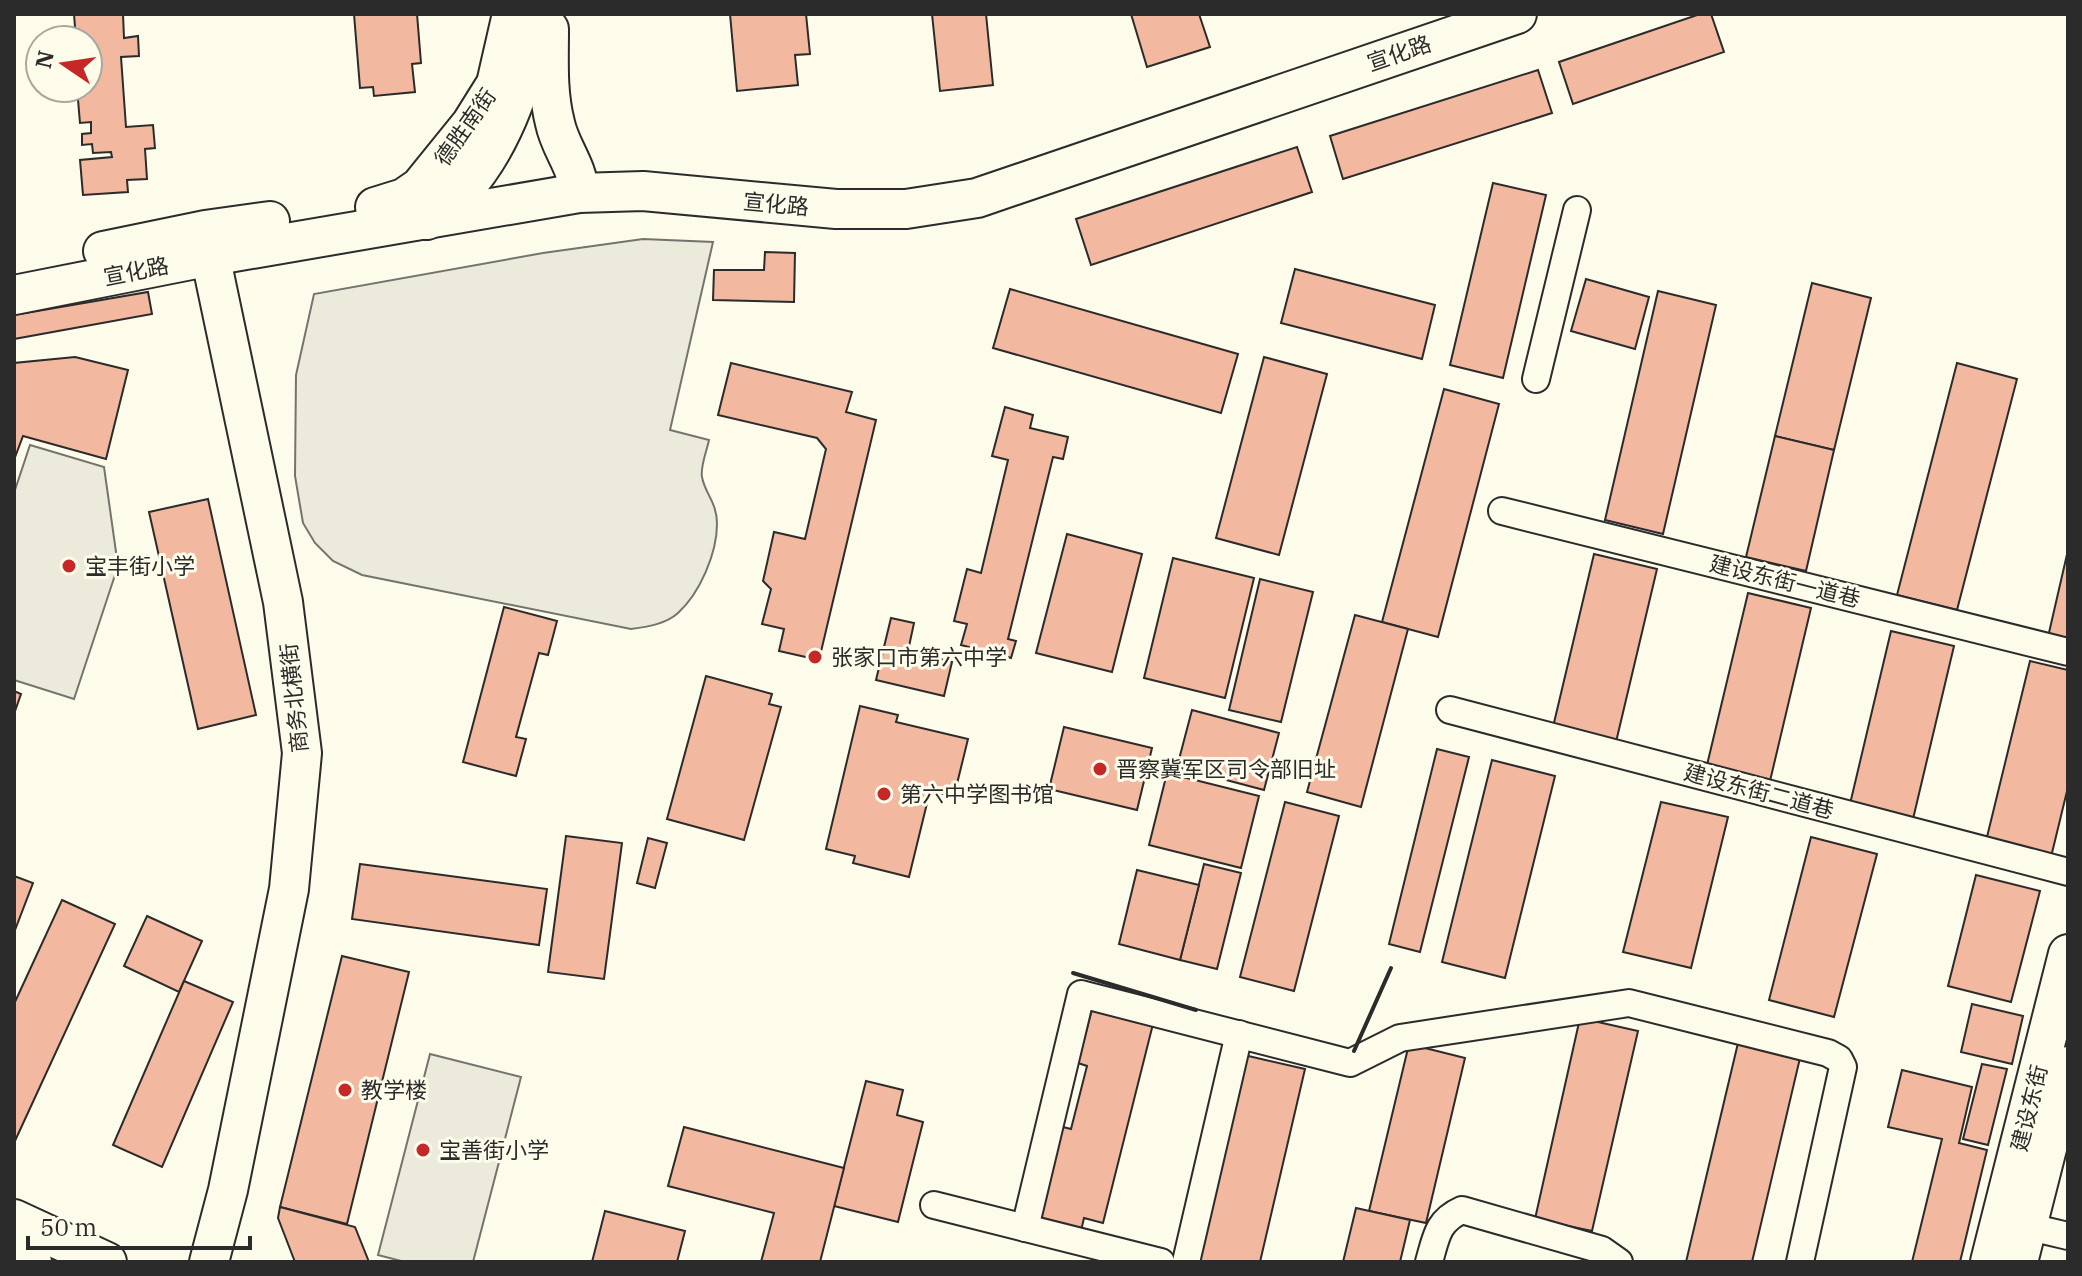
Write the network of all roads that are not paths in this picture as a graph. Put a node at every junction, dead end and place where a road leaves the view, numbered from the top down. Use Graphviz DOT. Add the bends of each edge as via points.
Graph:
graph roads {
  1 [pos="512,14"];
  2 [pos="539,14"];
  3 [pos="549,14"];
  4 [pos="1445,14"];
  5 [pos="1517,14"];
  6 [pos="579,185"];
  7 [pos="459,196"];
  8 [pos="375,207"];
  9 [pos="1577,210"];
  10 [pos="427,220"];
  11 [pos="208,243"];
  12 [pos="14,269"];
  13 [pos="14,295"];
  14 [pos="1536,379"];
  15 [pos="1502,511"];
  16 [pos="2068,652"];
  17 [pos="1450,710"];
  18 [pos="2068,872"];
  19 [pos="2068,954"];
  20 [pos="1239,1034"];
  21 [pos="2068,1066"];
  22 [pos="934,1205"];
  23 [pos="14,1219"];
  24 [pos="1025,1228"];
  25 [pos="2015,1236"];
  26 [pos="2068,1236"];
  27 [pos="14,1253"];
  28 [pos="32,1262"];
  29 [pos="107,1262"];
  30 [pos="209,1262"];
  31 [pos="1161,1262"];
  32 [pos="1186,1262"];
  33 [pos="1429,1262"];
  34 [pos="1619,1262"];
  35 [pos="1800,1262"];
  36 [pos="1990,1262"];
  1 -- 8 [label="main road, 德胜南街" via="496,84 471,124 420,187"];
  2 -- 7 [label="main road, 德胜南街" via="514,101 492,147"];
  3 -- 6 [label="main road" via="548,77 555,125"];
  4 -- 6 [label="main road, 宣化路" via="977,179 841,189 690,178"];
  5 -- 6 [label="main road, 宣化路" via="977,198 906,209 836,209"];
  6 -- 7 [label="main road, 宣化路"];
  6 -- 10 [label="main road, 宣化路"];
  7 -- 8 [label="main road, 宣化路"];
  7 -- 10 [label="main road, 德胜南街"];
  8 -- 11 [label="main road, 宣化路"];
  9 -- 14 [label="street"];
  10 -- 11 [label="main road, 宣化路"];
  11 -- 12 [label="main road, 宣化路"];
  11 -- 13 [label="main road, 宣化路"];
  11 -- 30 [label="main road, 商务北横街" via="283,602 302,753 289,889"];
  15 -- 16 [label="street, 建设东街一道巷"];
  17 -- 18 [label="street, 建设东街二道巷"];
  19 -- 25 [label="main road, 建设东街"];
  20 -- 24 [label="street" via="1081,994"];
  20 -- 32 [label="street"];
  20 -- 35 [label="street" via="1350,1063 1400,1038 1629,1003 1828,1053 1843,1067"];
  21 -- 25 [label="main road, 建设东街"];
  22 -- 24 [label="street"];
  23 -- 29 [label="main road"];
  24 -- 31 [label="street"];
  25 -- 26 [label="street"];
  25 -- 36 [label="main road, 建设东街"];
  27 -- 28 [label="main road"];
  33 -- 34 [label="street" via="1440,1228 1462,1210 1602,1250"];
}
